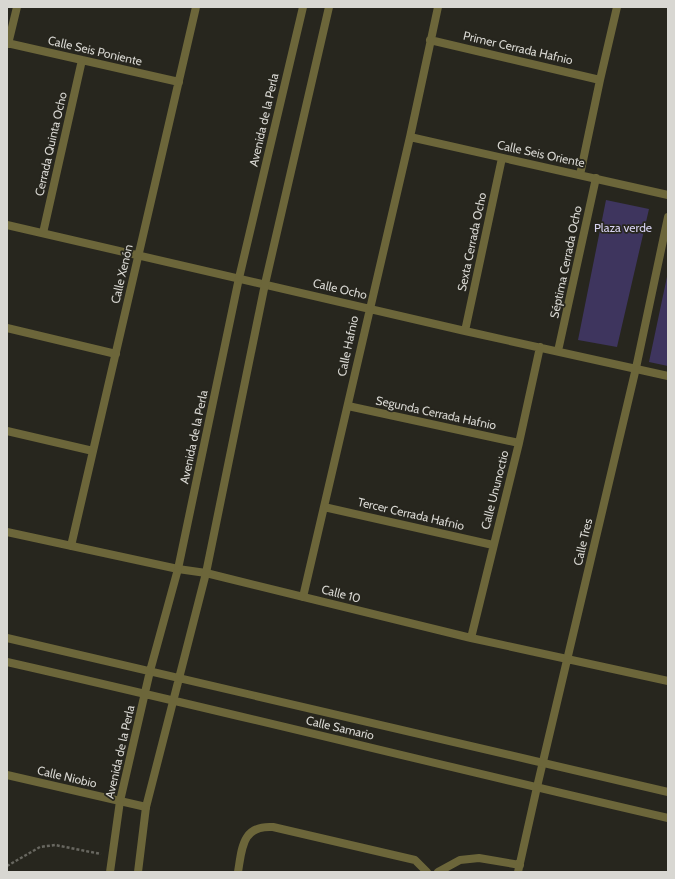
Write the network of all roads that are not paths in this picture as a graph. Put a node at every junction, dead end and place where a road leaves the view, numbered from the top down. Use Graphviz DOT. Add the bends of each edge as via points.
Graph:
graph roads {
  1 [pos="17,7"];
  2 [pos="196,7"];
  3 [pos="303,7"];
  4 [pos="329,7"];
  5 [pos="438,7"];
  6 [pos="617,7"];
  7 [pos="430,40"];
  8 [pos="7,44"];
  9 [pos="82,60"];
  10 [pos="600,80"];
  11 [pos="179,82"];
  12 [pos="410,136"];
  13 [pos="502,158"];
  14 [pos="580,175"];
  15 [pos="596,178"];
  16 [pos="668,195"];
  17 [pos="668,217"];
  18 [pos="7,225"];
  19 [pos="43,233"];
  20 [pos="138,255"];
  21 [pos="239,278"];
  22 [pos="265,284"];
  23 [pos="369,308"];
  24 [pos="7,328"];
  25 [pos="465,330"];
  26 [pos="540,347"];
  27 [pos="558,351"];
  28 [pos="116,354"];
  29 [pos="636,368"];
  30 [pos="668,376"];
  31 [pos="348,406"];
  32 [pos="7,430"];
  33 [pos="519,443"];
  34 [pos="93,451"];
  35 [pos="324,507"];
  36 [pos="7,532"];
  37 [pos="493,545"];
  38 [pos="71,546"];
  39 [pos="178,569"];
  40 [pos="206,573"];
  41 [pos="303,597"];
  42 [pos="7,638"];
  43 [pos="471,638"];
  44 [pos="567,659"];
  45 [pos="7,662"];
  46 [pos="150,671"];
  47 [pos="179,679"];
  48 [pos="668,680"];
  49 [pos="145,693"];
  50 [pos="174,701"];
  51 [pos="544,762"];
  52 [pos="7,775"];
  53 [pos="537,788"];
  54 [pos="668,792"];
  55 [pos="120,801"];
  56 [pos="146,807"];
  57 [pos="668,818"];
  58 [pos="519,868"];
  59 [pos="241,871"];
  60 [pos="110,872"];
  61 [pos="138,872"];
  62 [pos="428,872"];
  63 [pos="438,872"];
  1 -- 8 [label="street"];
  2 -- 11 [label="street, Calle Xenón"];
  3 -- 21 [label="street, Avenida de la Perla"];
  4 -- 22 [label="street"];
  5 -- 7 [label="street, Calle Hafnio"];
  6 -- 10 [label="street"];
  7 -- 10 [label="street, Primer Cerrada Hafnio"];
  7 -- 12 [label="street, Calle Hafnio"];
  8 -- 9 [label="street, Calle Seis Poniente"];
  9 -- 11 [label="street, Calle Seis Poniente"];
  9 -- 19 [label="street, Cerrada Quinta Ocho"];
  10 -- 14 [label="street"];
  11 -- 20 [label="street, Calle Xenón"];
  12 -- 13 [label="street, Calle Seis Oriente"];
  12 -- 23 [label="street, Calle Hafnio"];
  13 -- 14 [label="street, Calle Seis Oriente"];
  13 -- 25 [label="street, Sexta Cerrada Ocho"];
  14 -- 15 [label="street, Calle Seis Oriente"];
  15 -- 16 [label="street, Calle Seis Oriente"];
  15 -- 27 [label="street, Séptima Cerrada Ocho"];
  17 -- 29 [label="street, Calle Tres"];
  18 -- 19 [label="street, Calle Ocho"];
  19 -- 20 [label="street, Calle Ocho"];
  20 -- 21 [label="street, Calle Ocho"];
  20 -- 28 [label="street, Calle Xenón"];
  21 -- 22 [label="street, Calle Ocho"];
  21 -- 39 [label="street, Avenida de la Perla"];
  22 -- 23 [label="street, Calle Ocho"];
  22 -- 40 [label="street"];
  23 -- 25 [label="street, Calle Ocho"];
  23 -- 31 [label="street, Calle Hafnio"];
  24 -- 28 [label="street"];
  25 -- 26 [label="street, Calle Ocho"];
  26 -- 27 [label="street, Calle Ocho"];
  26 -- 33 [label="street, Calle Ununoctio"];
  27 -- 29 [label="street, Calle Ocho"];
  28 -- 34 [label="street, Calle Xenón"];
  29 -- 30 [label="street, Calle Ocho"];
  29 -- 44 [label="street, Calle Tres"];
  31 -- 33 [label="street, Segunda Cerrada Hafnio"];
  31 -- 35 [label="street, Calle Hafnio"];
  32 -- 34 [label="street"];
  33 -- 37 [label="street, Calle Ununoctio"];
  34 -- 38 [label="street, Calle Xenón"];
  35 -- 37 [label="street, Tercer Cerrada Hafnio"];
  35 -- 41 [label="street, Calle Hafnio"];
  36 -- 38 [label="street, Calle 10"];
  37 -- 43 [label="street, Calle Ununoctio"];
  38 -- 39 [label="street, Calle 10"];
  39 -- 40 [label="street, Calle 10"];
  39 -- 46 [label="street, Avenida de la Perla"];
  40 -- 41 [label="street, Calle 10"];
  40 -- 47 [label="street"];
  41 -- 43 [label="street, Calle 10"];
  42 -- 46 [label="street, Calle Samario"];
  43 -- 44 [label="street, Calle 10"];
  44 -- 48 [label="street, Calle 10"];
  44 -- 51 [label="street, Calle Tres"];
  45 -- 49 [label="street, Calle Samario"];
  46 -- 47 [label="street, Calle Samario"];
  46 -- 49 [label="street, Avenida de la Perla"];
  47 -- 50 [label="street"];
  47 -- 51 [label="street, Calle Samario"];
  49 -- 50 [label="street, Calle Samario"];
  49 -- 55 [label="street, Avenida de la Perla"];
  50 -- 53 [label="street, Calle Samario"];
  50 -- 56 [label="street"];
  51 -- 53 [label="street, Calle Tres"];
  51 -- 54 [label="street, Calle Samario"];
  52 -- 55 [label="street, Calle Niobio"];
  53 -- 57 [label="street, Calle Samario"];
  53 -- 58 [label="street, Calle Tres"];
  55 -- 56 [label="street, Calle Niobio"];
  55 -- 60 [label="street, Avenida de la Perla"];
  56 -- 61 [label="street"];
  58 -- 63 [label="street" via="479,858 460,860"];
  59 -- 62 [label="street" via="242,847 255,829 263,826 415,860"];
}
